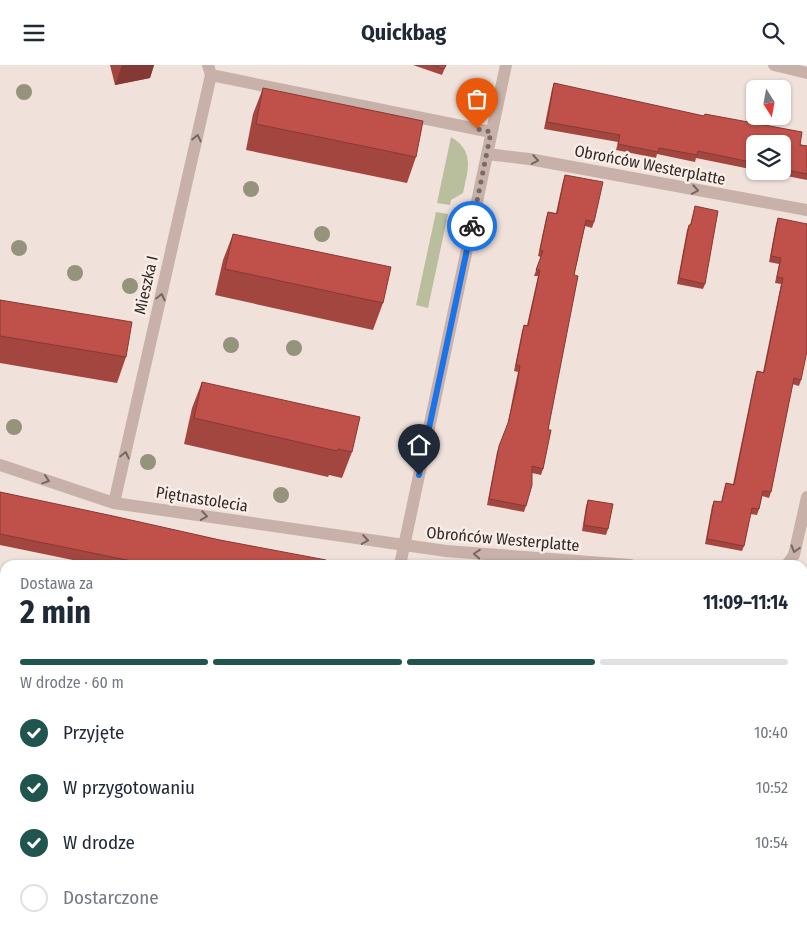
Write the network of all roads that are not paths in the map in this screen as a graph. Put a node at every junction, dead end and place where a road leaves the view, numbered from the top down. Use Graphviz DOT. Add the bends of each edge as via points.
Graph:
graph roads {
  1 [pos="506,65"];
  2 [pos="774,65"];
  3 [pos="209,70"];
  4 [pos="807,73"];
  5 [pos="491,132"];
  6 [pos="487,154"];
  7 [pos="807,210"];
  8 [pos="0,465"];
  9 [pos="807,497"];
  10 [pos="114,503"];
  11 [pos="403,546"];
  12 [pos="401,560"];
  13 [pos="564,560"];
  14 [pos="790,560"];
  1 -- 5 [label="street"];
  2 -- 4 [label="street"];
  3 -- 5 [label="street, Mieszka I"];
  10 -- 3 [label="street, Mieszka I, one-way"];
  5 -- 6 [label="street"];
  6 -- 7 [label="street, Obrońców Westerplatte, one-way"];
  6 -- 11 [label="street"];
  8 -- 10 [label="street, Piętnastolecia, one-way"];
  9 -- 14 [label="street, one-way"];
  10 -- 11 [label="street, Piętnastolecia, one-way"];
  11 -- 12 [label="street"];
  13 -- 11 [label="street, Obrońców Westerplatte, one-way"];
}
